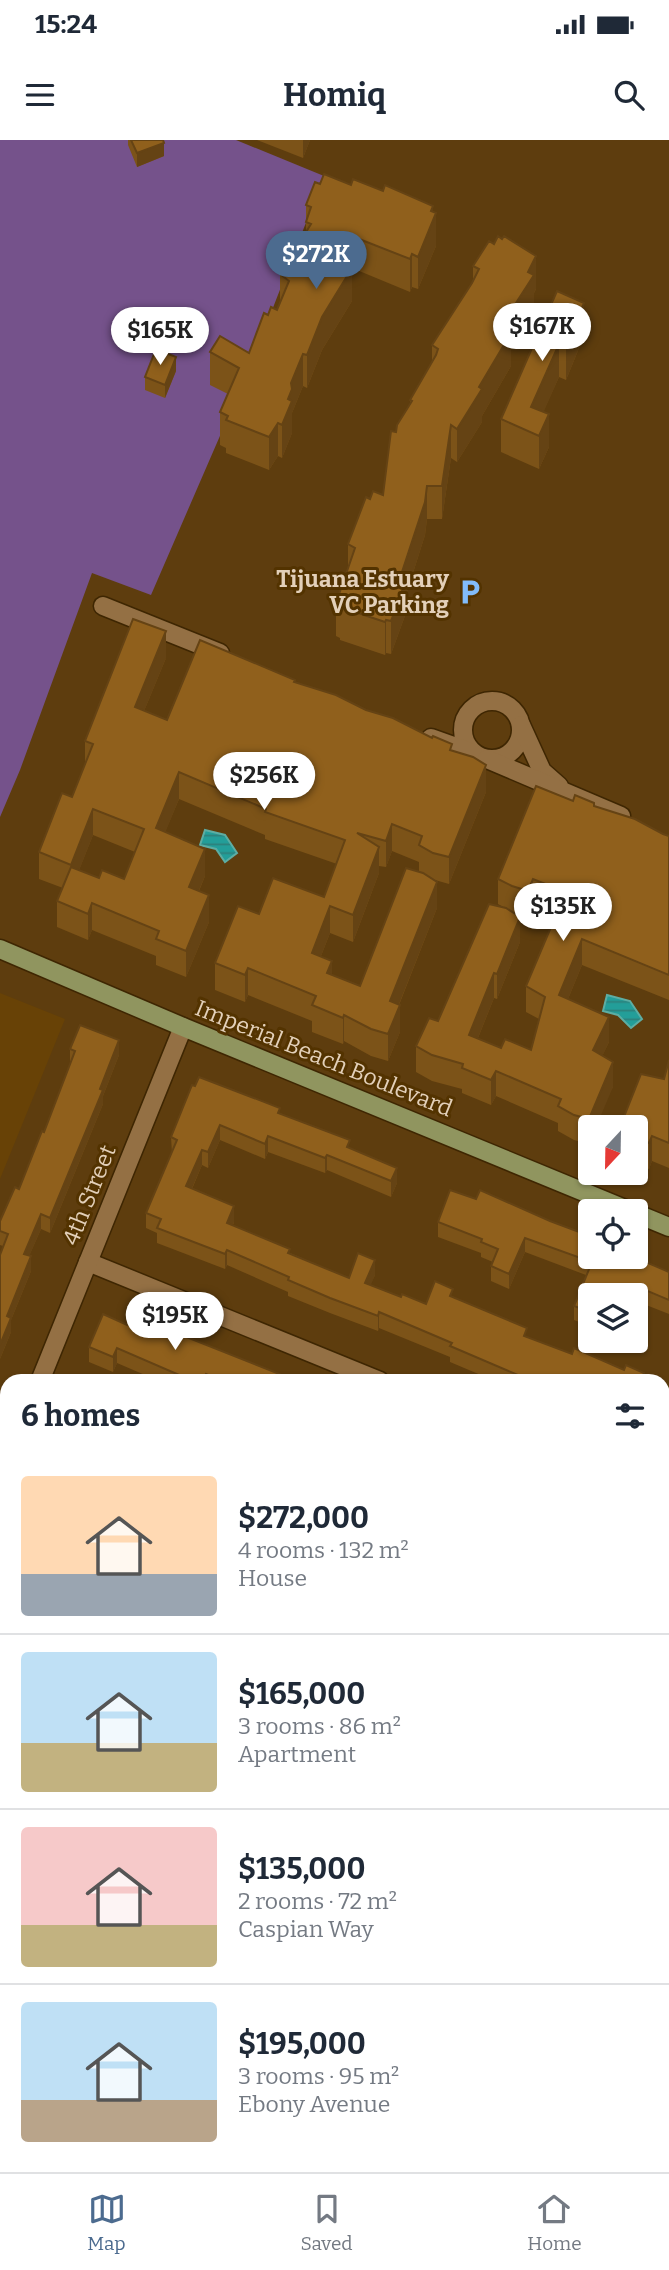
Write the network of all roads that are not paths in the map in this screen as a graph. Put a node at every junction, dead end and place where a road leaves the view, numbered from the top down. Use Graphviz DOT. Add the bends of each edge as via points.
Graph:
graph roads {
  1 [pos="103,606"];
  2 [pos="230,657"];
  3 [pos="521,724"];
  4 [pos="418,733"];
  5 [pos="480,756"];
  6 [pos="570,795"];
  7 [pos="635,822"];
  8 [pos="0,949"];
  9 [pos="183,1027"];
  10 [pos="601,1199"];
  11 [pos="648,1218"];
  12 [pos="669,1227"];
  13 [pos="88,1262"];
  14 [pos="43,1374"];
  15 [pos="363,1374"];
  1 -- 2 [label="street"];
  3 -- 5 [label="street" via="519,743 513,750 506,755"];
  3 -- 5 [label="street" via="504,704 485,702 476,707 464,732 466,742"];
  3 -- 6 [label="street" via="542,771"];
  4 -- 5 [label="street"];
  5 -- 6 [label="street"];
  6 -- 7 [label="street"];
  8 -- 9 [label="main road, Imperial Beach Boulevard"];
  9 -- 10 [label="main road, Imperial Beach Boulevard"];
  9 -- 13 [label="street, 4th Street"];
  11 -- 12 [label="main road"];
  13 -- 14 [label="street, 4th Street"];
  13 -- 15 [label="street"];
}
